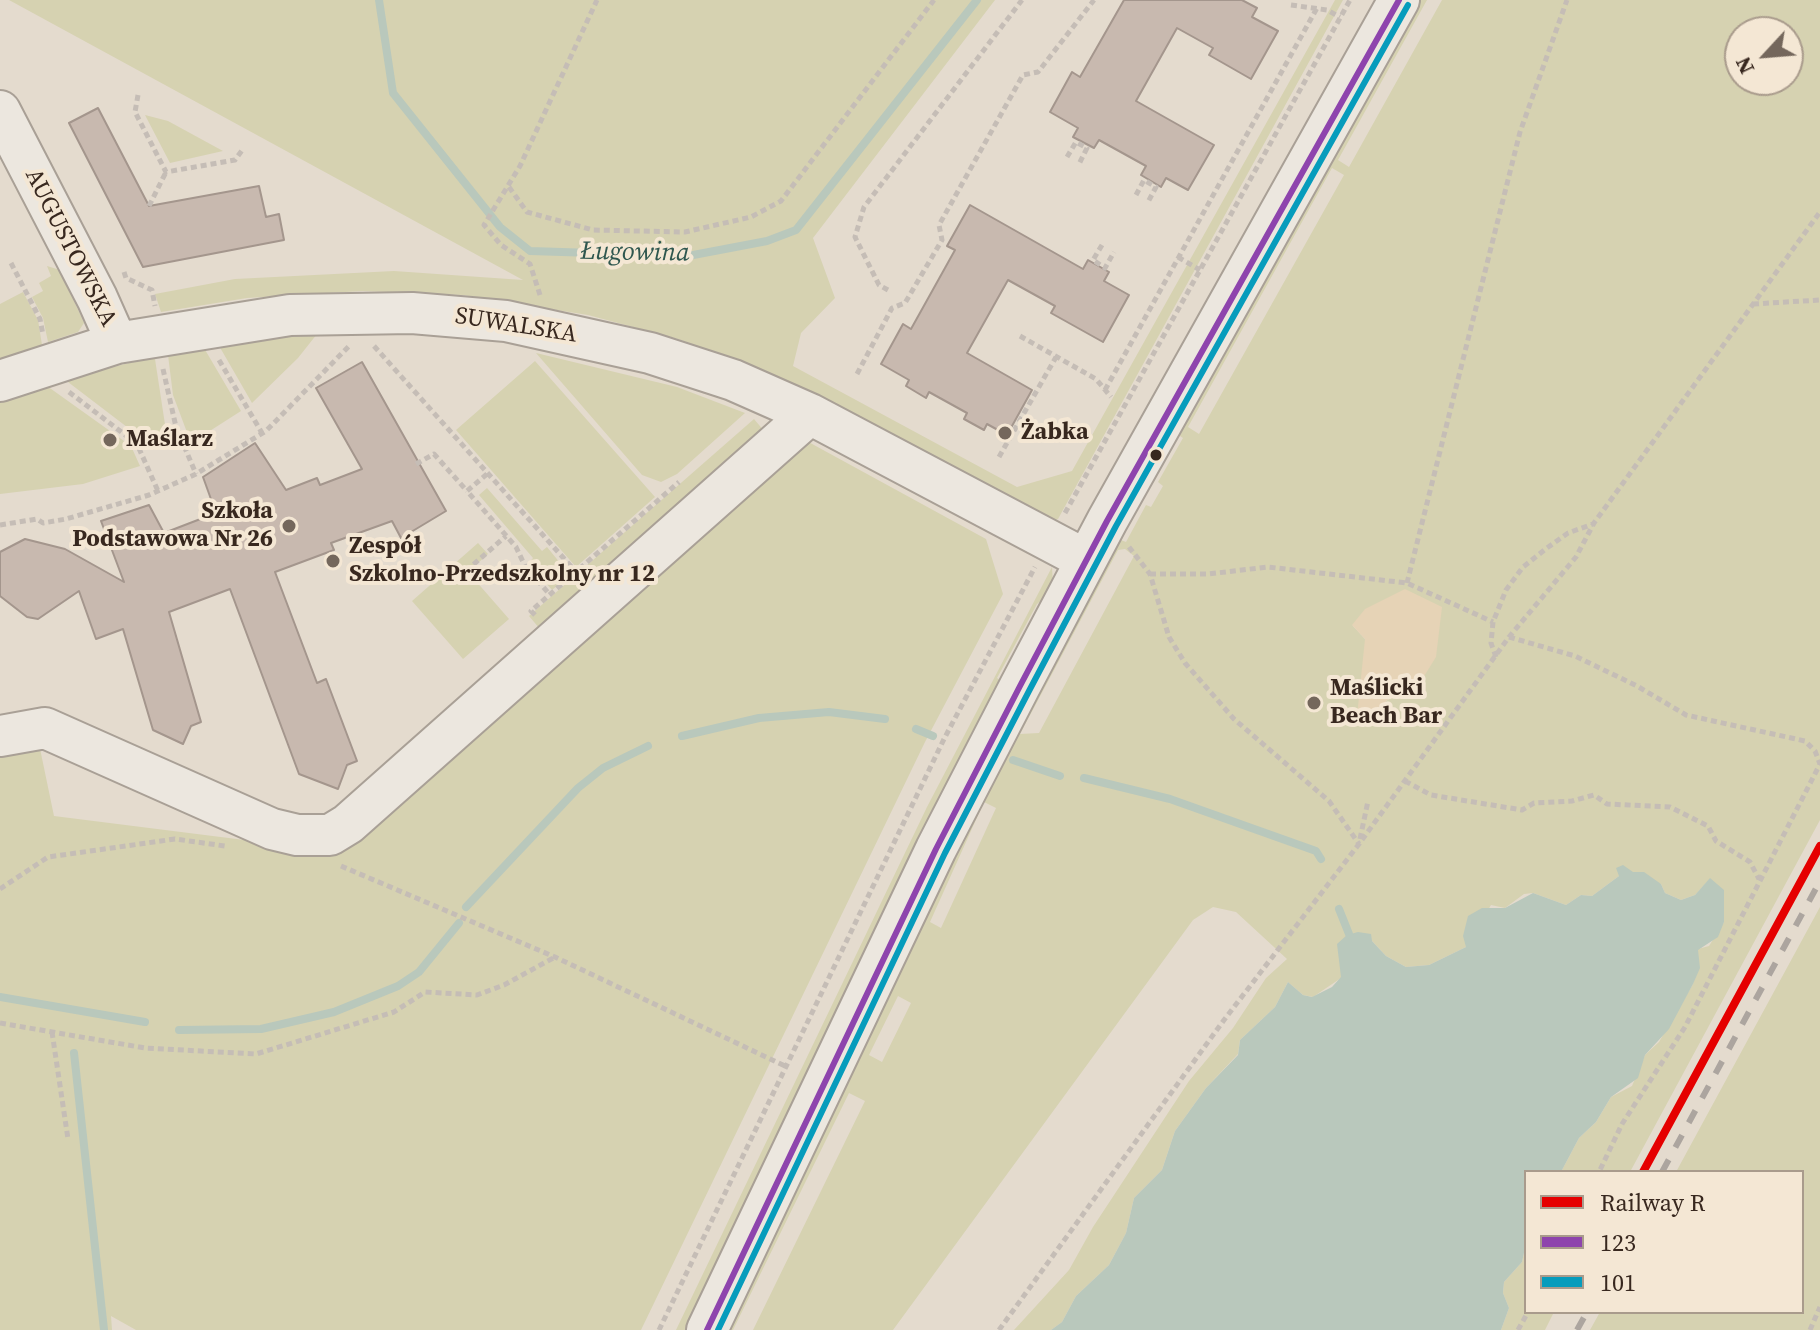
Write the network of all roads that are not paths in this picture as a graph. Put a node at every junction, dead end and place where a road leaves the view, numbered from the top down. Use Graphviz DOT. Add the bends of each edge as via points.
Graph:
graph roads {
  1 [pos="1399,0"];
  2 [pos="0,111"];
  3 [pos="117,343"];
  4 [pos="0,381"];
  5 [pos="810,414"];
  6 [pos="1086,560"];
  7 [pos="0,736"];
  8 [pos="707,1330"];
  1 -- 6 [label="street"];
  2 -- 3 [label="street, AUGUSTOWSKA"];
  3 -- 4 [label="street, SUWALSKA"];
  3 -- 5 [label="street, SUWALSKA" via="158,326 290,315 412,313 539,327 650,353 733,380"];
  5 -- 6 [label="street, SUWALSKA"];
  5 -- 7 [label="street" via="330,835 272,829 45,728"];
  6 -- 8 [label="street" via="936,849"];
}
